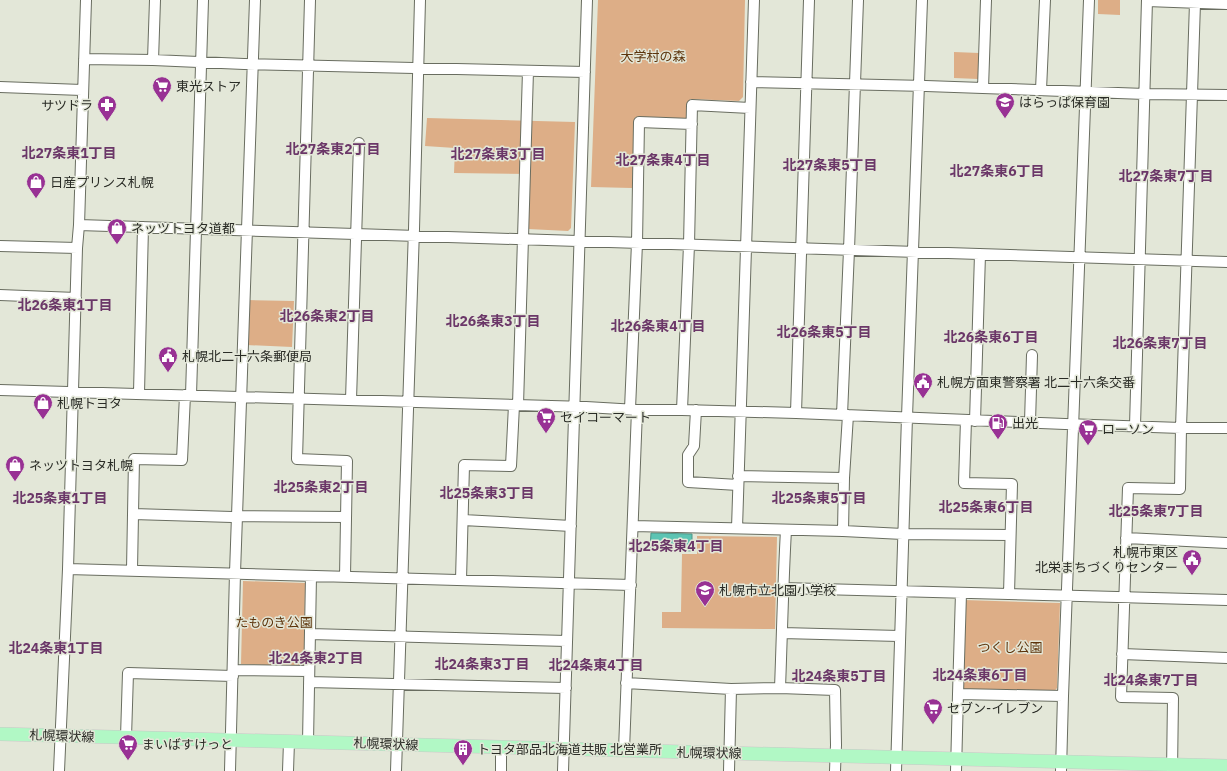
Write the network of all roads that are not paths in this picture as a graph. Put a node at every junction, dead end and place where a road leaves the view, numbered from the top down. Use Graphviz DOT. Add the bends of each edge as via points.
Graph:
graph roads {
  1 [pos="86,0"];
  2 [pos="156,0"];
  3 [pos="203,0"];
  4 [pos="254,0"];
  5 [pos="310,0"];
  6 [pos="420,0"];
  7 [pos="587,0"];
  8 [pos="754,0"];
  9 [pos="809,0"];
  10 [pos="858,0"];
  11 [pos="922,0"];
  12 [pos="986,0"];
  13 [pos="1045,0"];
  14 [pos="1089,0"];
  15 [pos="1147,1"];
  16 [pos="1195,3"];
  17 [pos="1227,4"];
  18 [pos="84,59"];
  19 [pos="153,60"];
  20 [pos="200,61"];
  21 [pos="252,64"];
  22 [pos="308,64"];
  23 [pos="418,67"];
  24 [pos="528,71"];
  25 [pos="585,72"];
  26 [pos="751,82"];
  27 [pos="807,82"];
  28 [pos="855,84"];
  29 [pos="919,86"];
  30 [pos="0,87"];
  31 [pos="983,88"];
  32 [pos="82,90"];
  33 [pos="1041,90"];
  34 [pos="1085,92"];
  35 [pos="1145,94"];
  36 [pos="1192,94"];
  37 [pos="1227,95"];
  38 [pos="750,108"];
  39 [pos="692,124"];
  40 [pos="359,143"];
  41 [pos="79,225"];
  42 [pos="143,227"];
  43 [pos="196,229"];
  44 [pos="247,231"];
  45 [pos="303,233"];
  46 [pos="357,234"];
  47 [pos="414,236"];
  48 [pos="523,240"];
  49 [pos="580,241"];
  50 [pos="637,243"];
  51 [pos="689,245"];
  52 [pos="0,246"];
  53 [pos="746,247"];
  54 [pos="77,248"];
  55 [pos="802,249"];
  56 [pos="849,250"];
  57 [pos="913,252"];
  58 [pos="980,254"];
  59 [pos="1080,257"];
  60 [pos="1140,259"];
  61 [pos="1186,260"];
  62 [pos="1227,262"];
  63 [pos="0,295"];
  64 [pos="76,298"];
  65 [pos="1032,355"];
  66 [pos="0,390"];
  67 [pos="74,392"];
  68 [pos="139,394"];
  69 [pos="188,395"];
  70 [pos="242,397"];
  71 [pos="299,399"];
  72 [pos="351,400"];
  73 [pos="408,402"];
  74 [pos="516,405"];
  75 [pos="574,407"];
  76 [pos="633,410"];
  77 [pos="682,410"];
  78 [pos="696,410"];
  79 [pos="740,412"];
  80 [pos="796,413"];
  81 [pos="845,415"];
  82 [pos="907,417"];
  83 [pos="971,420"];
  84 [pos="1030,422"];
  85 [pos="1073,424"];
  86 [pos="1135,426"];
  87 [pos="1180,428"];
  88 [pos="1227,428"];
  89 [pos="844,478"];
  90 [pos="738,481"];
  91 [pos="133,514"];
  92 [pos="238,516"];
  93 [pos="346,517"];
  94 [pos="462,520"];
  95 [pos="571,526"];
  96 [pos="633,526"];
  97 [pos="736,528"];
  98 [pos="786,530"];
  99 [pos="843,531"];
  100 [pos="903,534"];
  101 [pos="1010,535"];
  102 [pos="1126,538"];
  103 [pos="1227,543"];
  104 [pos="68,569"];
  105 [pos="132,570"];
  106 [pos="235,573"];
  107 [pos="311,576"];
  108 [pos="345,577"];
  109 [pos="402,578"];
  110 [pos="461,580"];
  111 [pos="569,583"];
  112 [pos="631,584"];
  113 [pos="782,588"];
  114 [pos="901,591"];
  115 [pos="961,593"];
  116 [pos="1009,594"];
  117 [pos="1067,596"];
  118 [pos="1124,597"];
  119 [pos="1227,600"];
  120 [pos="310,634"];
  121 [pos="782,634"];
  122 [pos="401,636"];
  123 [pos="900,636"];
  124 [pos="567,641"];
  125 [pos="1122,654"];
  126 [pos="1227,658"];
  127 [pos="309,671"];
  128 [pos="233,673"];
  129 [pos="309,682"];
  130 [pos="626,683"];
  131 [pos="399,684"];
  132 [pos="566,688"];
  133 [pos="780,688"];
  134 [pos="731,689"];
  135 [pos="958,694"];
  136 [pos="1063,696"];
  137 [pos="0,734"];
  138 [pos="61,736"];
  139 [pos="126,737"];
  140 [pos="231,740"];
  141 [pos="289,742"];
  142 [pos="308,742"];
  143 [pos="397,745"];
  144 [pos="501,747"];
  145 [pos="564,749"];
  146 [pos="624,750"];
  147 [pos="730,753"];
  148 [pos="836,756"];
  149 [pos="896,757"];
  150 [pos="956,765"];
  151 [pos="1062,766"];
  152 [pos="1227,766"];
  153 [pos="1117,767"];
  154 [pos="1172,768"];
  155 [pos="59,771"];
  156 [pos="230,771"];
  157 [pos="288,771"];
  158 [pos="396,771"];
  159 [pos="501,771"];
  160 [pos="563,771"];
  161 [pos="729,771"];
  162 [pos="835,771"];
  163 [pos="896,771"];
  1 -- 18 [label="street"];
  2 -- 19 [label="street"];
  3 -- 20 [label="street"];
  4 -- 21 [label="street"];
  5 -- 22 [label="street"];
  6 -- 23 [label="street"];
  7 -- 25 [label="street"];
  8 -- 26 [label="street"];
  9 -- 27 [label="street"];
  10 -- 28 [label="street"];
  11 -- 29 [label="street"];
  12 -- 31 [label="street"];
  13 -- 33 [label="street"];
  14 -- 34 [label="street"];
  15 -- 16 [label="street"];
  15 -- 35 [label="street"];
  16 -- 17 [label="street"];
  16 -- 36 [label="street"];
  18 -- 19 [label="street"];
  18 -- 32 [label="street"];
  19 -- 20 [label="street"];
  20 -- 21 [label="street"];
  20 -- 43 [label="street"];
  21 -- 22 [label="street"];
  21 -- 44 [label="street"];
  22 -- 23 [label="street"];
  22 -- 45 [label="street"];
  23 -- 24 [label="street"];
  23 -- 47 [label="street"];
  24 -- 25 [label="street"];
  24 -- 48 [label="street"];
  25 -- 49 [label="street"];
  26 -- 27 [label="street"];
  26 -- 38 [label="street"];
  27 -- 28 [label="street"];
  27 -- 55 [label="street"];
  28 -- 29 [label="street"];
  28 -- 56 [label="street"];
  29 -- 31 [label="street"];
  29 -- 57 [label="street"];
  30 -- 32 [label="street"];
  31 -- 33 [label="street"];
  32 -- 41 [label="street"];
  33 -- 34 [label="street"];
  34 -- 35 [label="street"];
  34 -- 59 [label="street"];
  35 -- 36 [label="street"];
  35 -- 60 [label="street"];
  36 -- 37 [label="street"];
  36 -- 61 [label="street"];
  38 -- 39 [label="street" via="692,105"];
  38 -- 53 [label="street"];
  39 -- 50 [label="street" via="639,122"];
  39 -- 51 [label="street"];
  40 -- 46 [label="street"];
  41 -- 42 [label="street"];
  41 -- 54 [label="street"];
  42 -- 43 [label="street"];
  42 -- 68 [label="street"];
  43 -- 44 [label="street"];
  43 -- 69 [label="street"];
  44 -- 45 [label="street"];
  44 -- 70 [label="street"];
  45 -- 46 [label="street"];
  45 -- 71 [label="street"];
  46 -- 47 [label="street"];
  46 -- 72 [label="street"];
  47 -- 48 [label="street"];
  47 -- 73 [label="street"];
  48 -- 49 [label="street"];
  48 -- 74 [label="street"];
  49 -- 50 [label="street"];
  49 -- 75 [label="street"];
  50 -- 51 [label="street"];
  50 -- 76 [label="street"];
  51 -- 53 [label="street"];
  51 -- 77 [label="street"];
  52 -- 54 [label="street"];
  53 -- 55 [label="street"];
  53 -- 79 [label="street"];
  54 -- 64 [label="street"];
  55 -- 56 [label="street"];
  55 -- 80 [label="street"];
  56 -- 57 [label="street"];
  56 -- 81 [label="street"];
  57 -- 58 [label="street"];
  57 -- 82 [label="street"];
  58 -- 59 [label="street"];
  58 -- 83 [label="street"];
  59 -- 60 [label="street"];
  59 -- 85 [label="street"];
  60 -- 61 [label="street"];
  60 -- 86 [label="street"];
  61 -- 62 [label="street"];
  61 -- 87 [label="street"];
  63 -- 64 [label="street"];
  64 -- 67 [label="street"];
  65 -- 84 [label="street"];
  66 -- 67 [label="street"];
  67 -- 68 [label="street"];
  67 -- 104 [label="street"];
  68 -- 69 [label="street"];
  69 -- 70 [label="street"];
  69 -- 91 [label="street" via="182,460 134,459"];
  70 -- 71 [label="street"];
  70 -- 92 [label="street"];
  71 -- 72 [label="street"];
  71 -- 93 [label="street" via="297,459 347,461"];
  72 -- 73 [label="street"];
  73 -- 74 [label="street"];
  73 -- 109 [label="street"];
  74 -- 75 [label="street"];
  74 -- 94 [label="street" via="511,466 464,466"];
  75 -- 76 [label="street"];
  75 -- 95 [label="street"];
  76 -- 77 [label="street"];
  76 -- 96 [label="street"];
  77 -- 78 [label="street"];
  78 -- 79 [label="street"];
  78 -- 90 [label="street" via="694,446 688,455 688,482"];
  79 -- 80 [label="street"];
  79 -- 90 [label="street"];
  80 -- 81 [label="street"];
  81 -- 82 [label="street"];
  81 -- 89 [label="street"];
  82 -- 83 [label="street"];
  82 -- 100 [label="street"];
  83 -- 84 [label="street"];
  83 -- 101 [label="street" via="964,483 1012,484"];
  84 -- 85 [label="street"];
  85 -- 86 [label="street"];
  85 -- 117 [label="street"];
  86 -- 87 [label="street"];
  87 -- 88 [label="street"];
  87 -- 102 [label="street" via="1180,489 1128,488"];
  89 -- 90 [label="street"];
  89 -- 99 [label="street"];
  90 -- 97 [label="street"];
  91 -- 92 [label="street"];
  91 -- 105 [label="street"];
  92 -- 93 [label="street"];
  92 -- 106 [label="street"];
  93 -- 108 [label="street"];
  94 -- 95 [label="street"];
  94 -- 110 [label="street"];
  95 -- 111 [label="street"];
  96 -- 97 [label="street"];
  96 -- 112 [label="street"];
  97 -- 98 [label="street"];
  98 -- 99 [label="street"];
  98 -- 113 [label="street"];
  99 -- 100 [label="street"];
  100 -- 101 [label="street"];
  100 -- 114 [label="street"];
  101 -- 116 [label="street"];
  102 -- 103 [label="street"];
  102 -- 118 [label="street"];
  104 -- 105 [label="street"];
  104 -- 138 [label="street"];
  105 -- 106 [label="street"];
  106 -- 107 [label="street"];
  106 -- 128 [label="street"];
  107 -- 108 [label="street"];
  107 -- 120 [label="street"];
  108 -- 109 [label="street"];
  109 -- 110 [label="street"];
  109 -- 122 [label="street"];
  110 -- 111 [label="street"];
  111 -- 112 [label="street"];
  111 -- 124 [label="street"];
  112 -- 130 [label="street"];
  113 -- 114 [label="street"];
  113 -- 121 [label="street"];
  114 -- 115 [label="street"];
  114 -- 123 [label="street"];
  115 -- 116 [label="street"];
  115 -- 135 [label="street"];
  116 -- 117 [label="street"];
  117 -- 118 [label="street"];
  117 -- 136 [label="street"];
  118 -- 119 [label="street"];
  118 -- 125 [label="street"];
  120 -- 122 [label="street"];
  120 -- 127 [label="street"];
  121 -- 123 [label="street"];
  121 -- 133 [label="street"];
  122 -- 124 [label="street"];
  122 -- 131 [label="street"];
  123 -- 149 [label="street"];
  124 -- 132 [label="street"];
  125 -- 126 [label="street"];
  125 -- 154 [label="street" via="1121,697 1173,698"];
  127 -- 128 [label="street"];
  127 -- 129 [label="street"];
  128 -- 139 [label="street" via="128,673"];
  128 -- 140 [label="street"];
  129 -- 131 [label="street"];
  129 -- 142 [label="street"];
  130 -- 134 [label="street"];
  130 -- 146 [label="street"];
  131 -- 132 [label="street"];
  131 -- 143 [label="street"];
  132 -- 145 [label="street"];
  133 -- 134 [label="street"];
  133 -- 148 [label="street" via="835,690"];
  134 -- 147 [label="street"];
  135 -- 136 [label="street"];
  135 -- 150 [label="street"];
  136 -- 151 [label="street"];
  137 -- 138 [label="main road, 札幌環状線"];
  138 -- 139 [label="main road, 札幌環状線"];
  138 -- 155 [label="street"];
  139 -- 140 [label="main road, 札幌環状線"];
  140 -- 141 [label="main road, 札幌環状線"];
  140 -- 156 [label="street"];
  141 -- 142 [label="main road, 札幌環状線"];
  141 -- 157 [label="street"];
  142 -- 143 [label="main road, 札幌環状線"];
  143 -- 144 [label="main road, 札幌環状線"];
  143 -- 158 [label="street"];
  144 -- 145 [label="main road, 札幌環状線"];
  144 -- 159 [label="street"];
  145 -- 146 [label="main road, 札幌環状線"];
  145 -- 160 [label="street"];
  146 -- 147 [label="main road, 札幌環状線"];
  147 -- 148 [label="main road, 札幌環状線"];
  147 -- 161 [label="street"];
  148 -- 149 [label="main road, 札幌環状線"];
  148 -- 162 [label="street"];
  149 -- 150 [label="main road, 札幌環状線"];
  149 -- 163 [label="street"];
  150 -- 151 [label="main road, 札幌環状線"];
  151 -- 153 [label="main road, 札幌環状線"];
  152 -- 154 [label="main road, 札幌環状線"];
  153 -- 154 [label="main road, 札幌環状線"];
}
